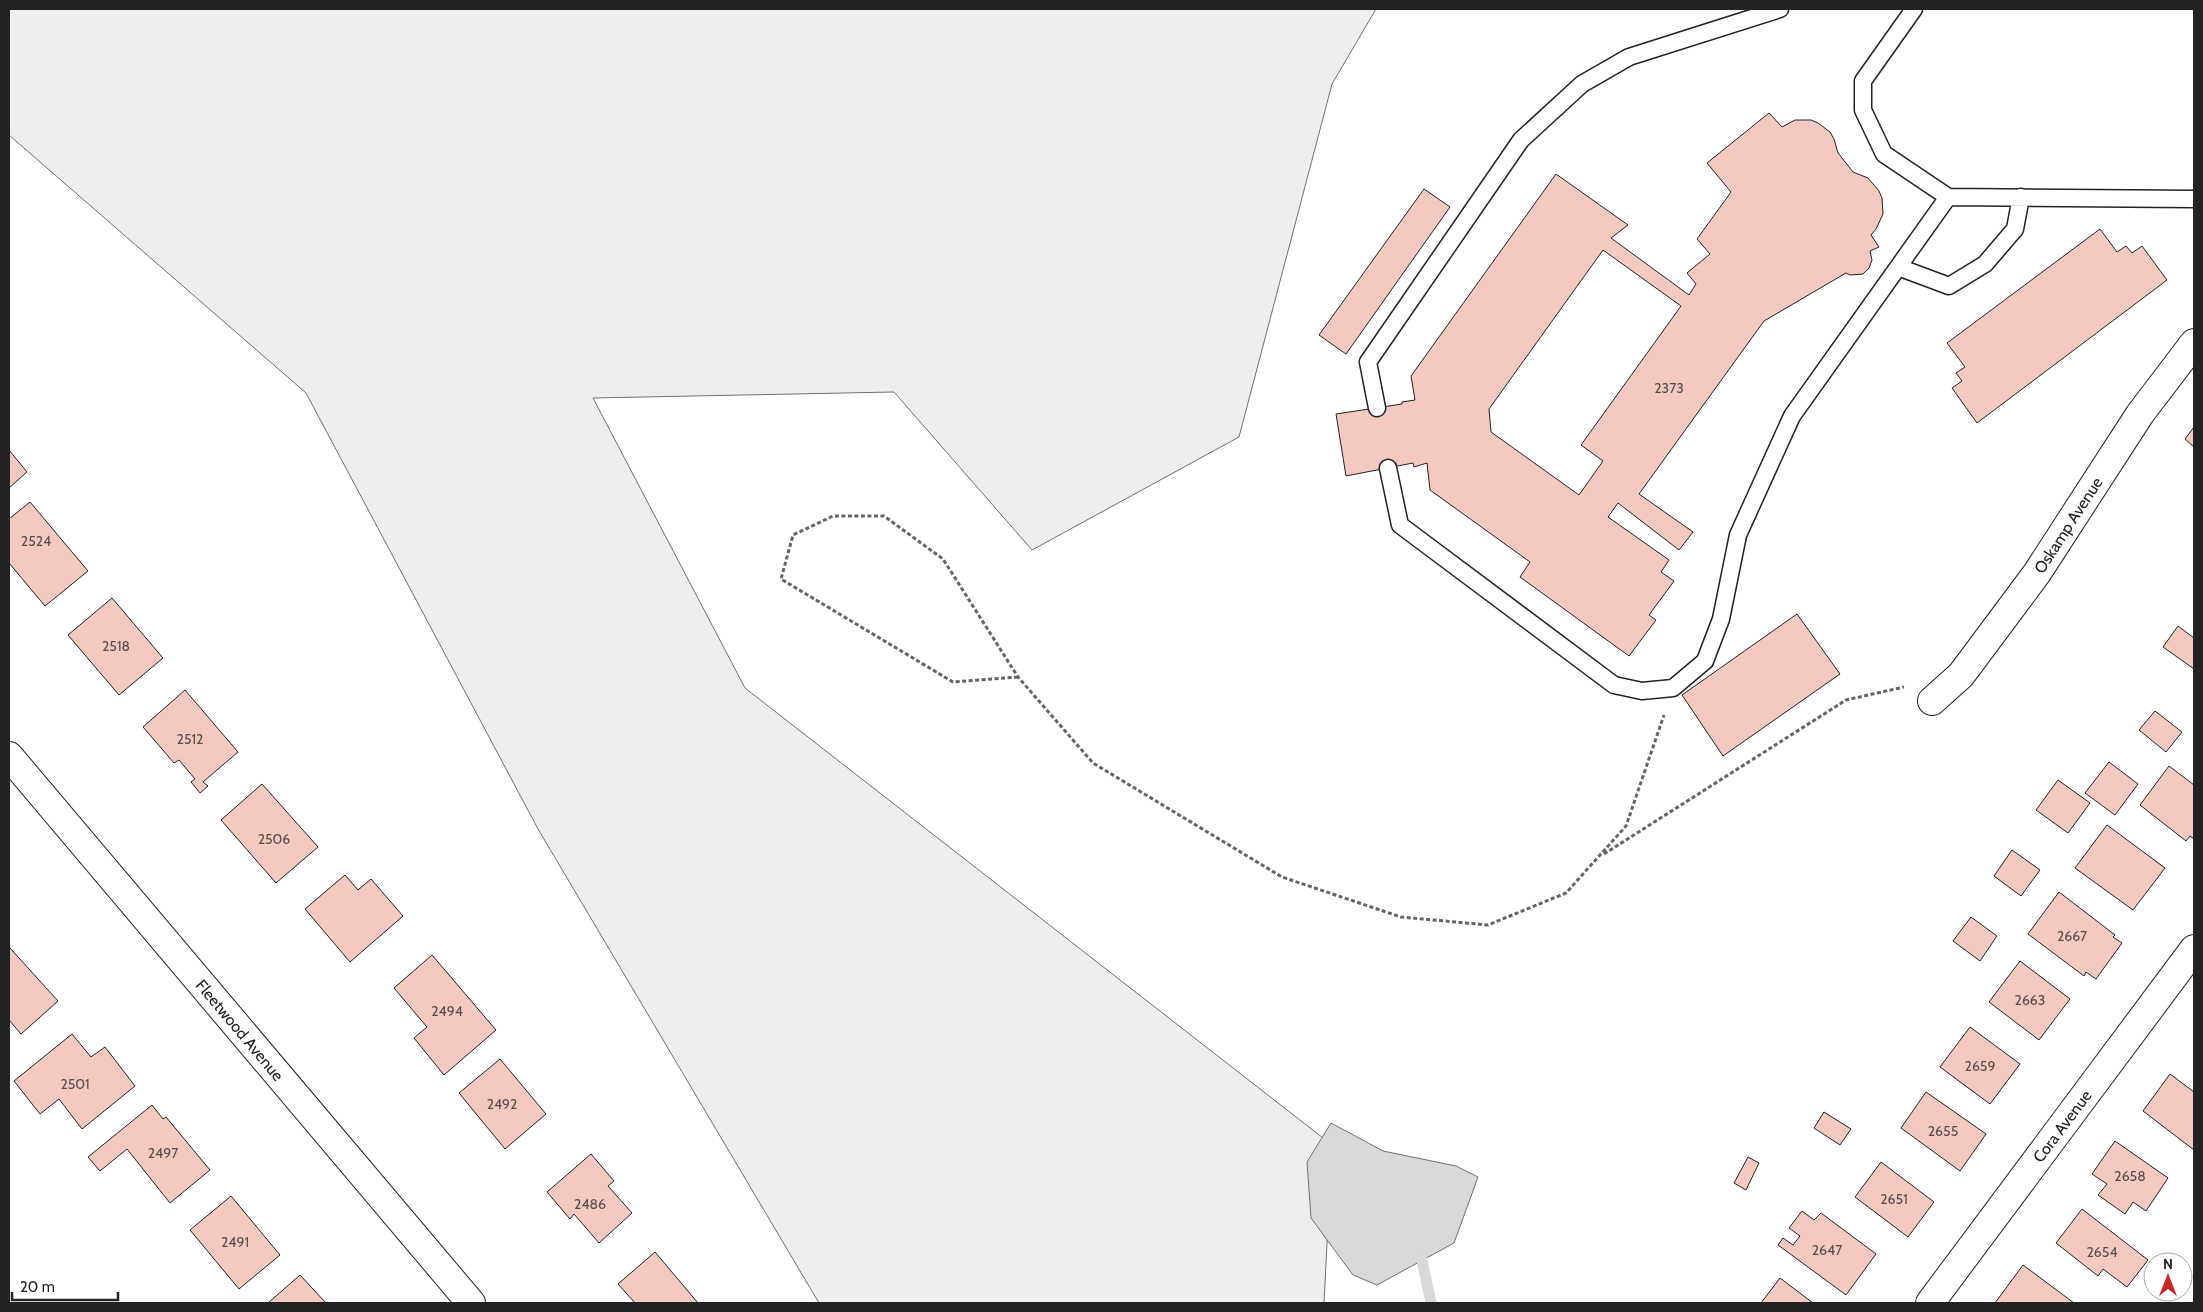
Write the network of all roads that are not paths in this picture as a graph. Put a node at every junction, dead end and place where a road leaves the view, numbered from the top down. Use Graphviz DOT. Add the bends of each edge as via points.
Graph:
graph roads {
  1 [pos="1780,9"];
  2 [pos="1914,9"];
  3 [pos="1948,196"];
  4 [pos="2021,197"];
  5 [pos="2194,199"];
  6 [pos="1898,267"];
  7 [pos="2194,343"];
  8 [pos="1377,408"];
  9 [pos="1388,468"];
  10 [pos="1923,693"];
  11 [pos="9,756"];
  12 [pos="2194,949"];
  13 [pos="471,1303"];
  14 [pos="1930,1303"];
  1 -- 8 [label="lane" via="1629,57 1582,84 1521,140 1368,362"];
  2 -- 3 [label="lane" via="1862,81 1862,110 1884,154"];
  3 -- 4 [label="lane"];
  3 -- 6 [label="lane"];
  4 -- 5 [label="lane"];
  4 -- 6 [label="lane" via="2015,229 1985,264 1949,286"];
  6 -- 9 [label="lane" via="1792,416 1738,535 1721,619 1705,661 1673,688 1642,691 1614,685 1400,525"];
  7 -- 10 [label="street, Oskamp Avenue" via="2140,414 2031,580 1961,675"];
  11 -- 13 [label="street, Fleetwood Avenue"];
  12 -- 14 [label="street, Cora Avenue"];
}
